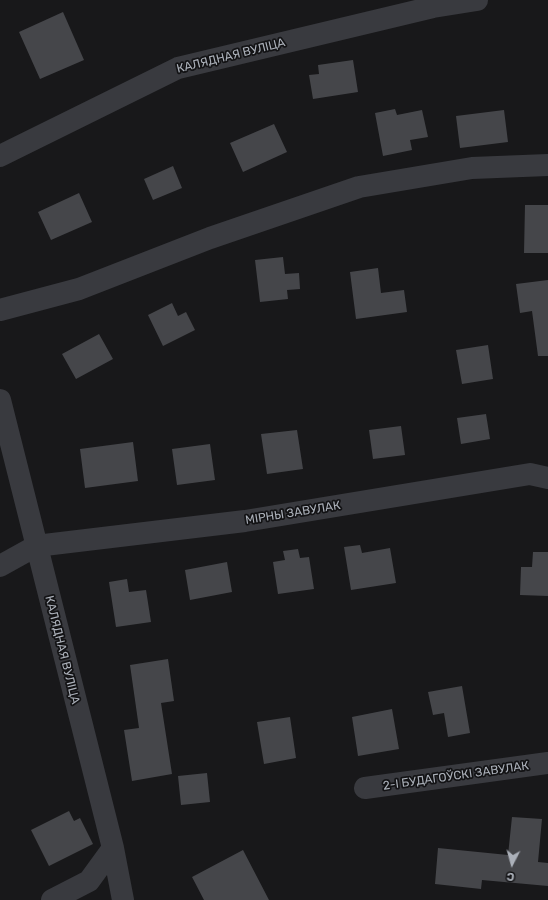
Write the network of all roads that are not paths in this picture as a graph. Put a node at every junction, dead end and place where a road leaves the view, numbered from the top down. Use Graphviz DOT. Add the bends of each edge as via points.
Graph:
graph roads {
  1 [pos="477,0"];
  2 [pos="0,156"];
  3 [pos="548,165"];
  4 [pos="0,310"];
  5 [pos="0,400"];
  6 [pos="548,478"];
  7 [pos="36,546"];
  8 [pos="0,566"];
  9 [pos="548,763"];
  10 [pos="365,788"];
  11 [pos="113,848"];
  12 [pos="52,900"];
  13 [pos="123,900"];
  1 -- 2 [label="street, КАЛЯДНАЯ ВУЛІЦА" via="434,7 178,68"];
  3 -- 4 [label="street" via="472,168 359,187 210,238 79,289"];
  5 -- 7 [label="street, КАЛЯДНАЯ ВУЛІЦА"];
  6 -- 7 [label="street, МІРНЫ ЗАВУЛАК" via="530,474 244,521"];
  7 -- 8 [label="street"];
  7 -- 11 [label="street, КАЛЯДНАЯ ВУЛІЦА"];
  9 -- 10 [label="street, 2-І БУДАГОЎСКІ ЗАВУЛАК"];
  11 -- 12 [label="street" via="89,881"];
  11 -- 13 [label="street, КАЛЯДНАЯ ВУЛІЦА"];
}
